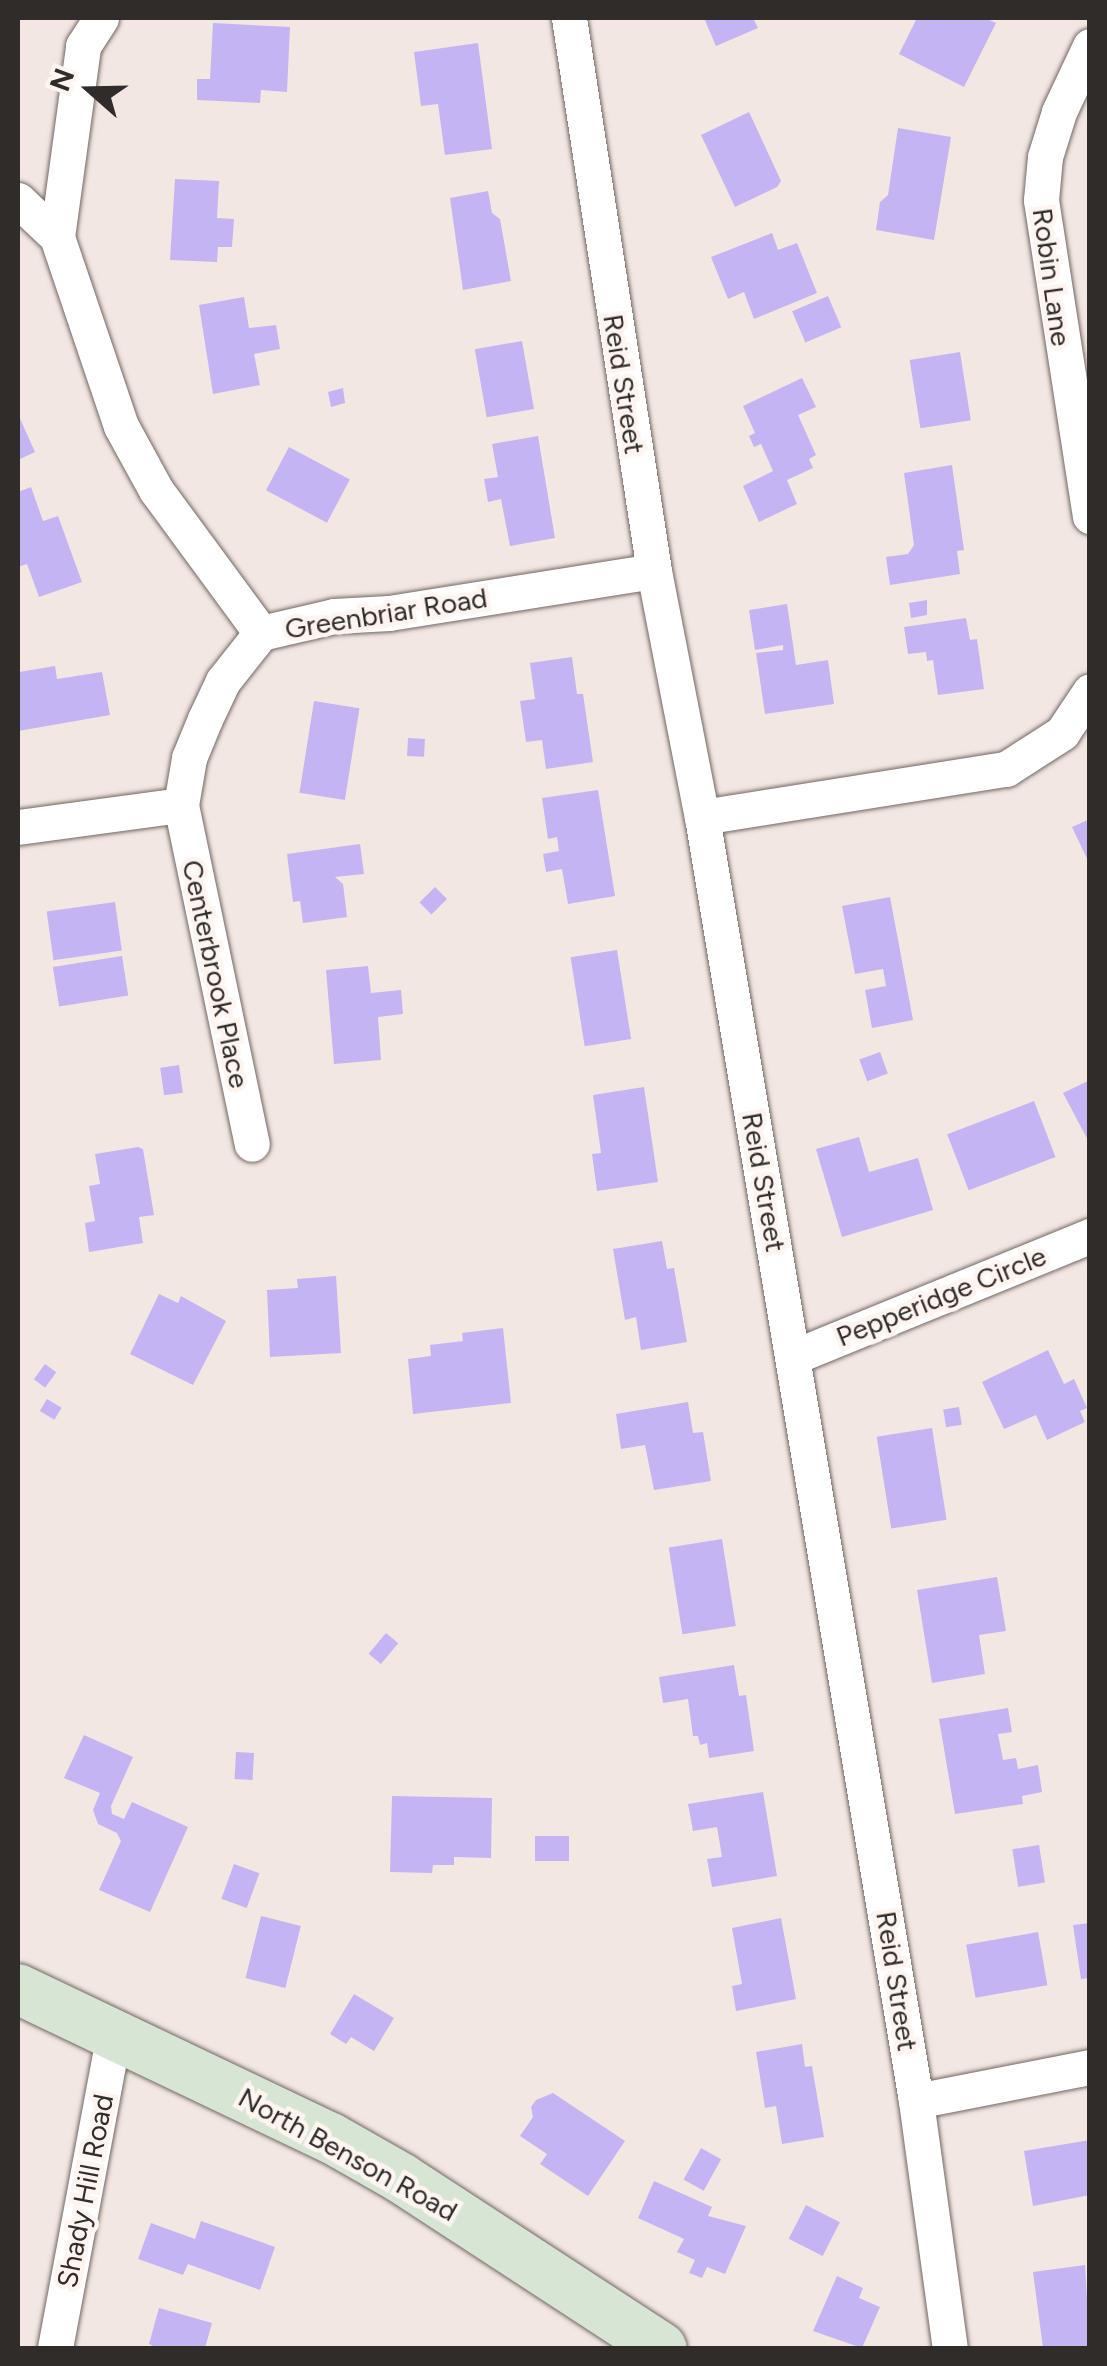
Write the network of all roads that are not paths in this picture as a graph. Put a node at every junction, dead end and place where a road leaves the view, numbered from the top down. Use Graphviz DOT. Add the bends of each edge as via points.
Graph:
graph roads {
  1 [pos="101,18"];
  2 [pos="569,18"];
  3 [pos="1090,46"];
  4 [pos="18,200"];
  5 [pos="56,237"];
  6 [pos="1090,516"];
  7 [pos="654,571"];
  8 [pos="262,633"];
  9 [pos="1090,692"];
  10 [pos="181,804"];
  11 [pos="702,816"];
  12 [pos="18,827"];
  13 [pos="252,1144"];
  14 [pos="1090,1236"];
  15 [pos="793,1357"];
  16 [pos="18,1989"];
  17 [pos="114,2033"];
  18 [pos="1090,2067"];
  19 [pos="916,2100"];
  20 [pos="55,2348"];
  21 [pos="662,2348"];
  22 [pos="950,2348"];
  1 -- 5 [label="street" via="83,46"];
  2 -- 7 [label="street, Reid Street"];
  3 -- 6 [label="street, Robin Lane" via="1059,112 1040,200"];
  4 -- 5 [label="street, Greenbriar Road"];
  5 -- 8 [label="street, Greenbriar Road" via="122,426 156,490"];
  7 -- 8 [label="street, Greenbriar Road" via="334,616"];
  7 -- 11 [label="street, Reid Street"];
  8 -- 10 [label="street" via="223,682 190,758"];
  9 -- 11 [label="street" via="1062,733 1006,769"];
  10 -- 12 [label="street"];
  10 -- 13 [label="street, Centerbrook Place"];
  11 -- 15 [label="street, Reid Street"];
  14 -- 15 [label="street, Pepperidge Circle"];
  15 -- 19 [label="street, Reid Street"];
  16 -- 17 [label="main road, North Benson Road"];
  17 -- 20 [label="street, Shady Hill Road"];
  17 -- 21 [label="main road, North Benson Road" via="401,2178"];
  18 -- 19 [label="street"];
  19 -- 22 [label="street, Reid Street"];
}
